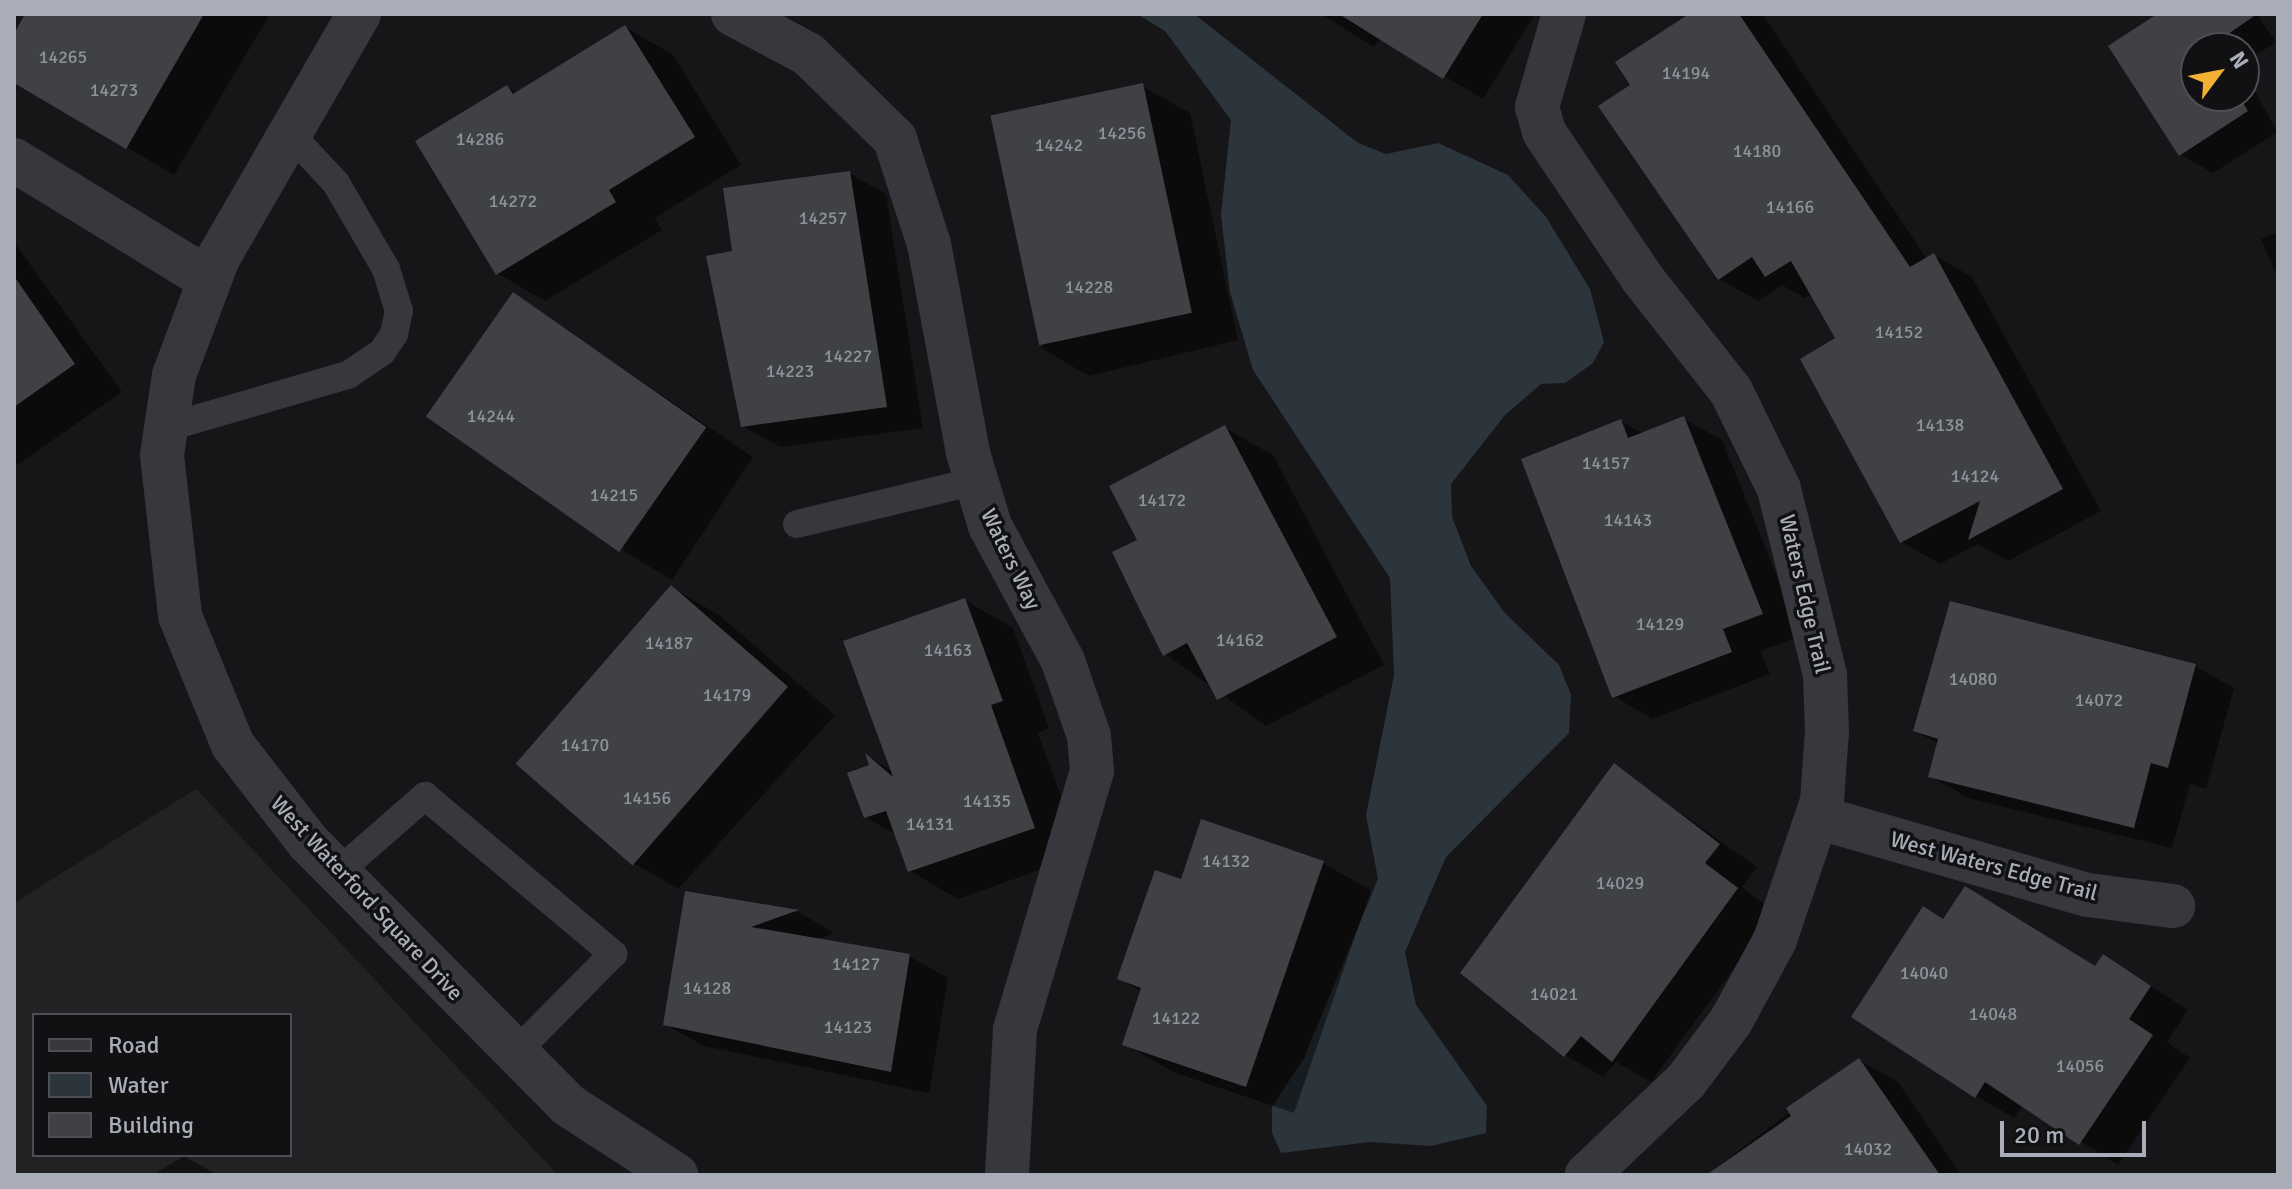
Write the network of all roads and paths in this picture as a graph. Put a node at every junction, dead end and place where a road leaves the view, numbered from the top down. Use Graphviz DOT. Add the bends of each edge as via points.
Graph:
graph roads {
  1 [pos="359,14"];
  2 [pos="733,14"];
  3 [pos="1564,14"];
  4 [pos="290,134"];
  5 [pos="14,160"];
  6 [pos="208,279"];
  7 [pos="165,428"];
  8 [pos="976,481"];
  9 [pos="797,524"];
  10 [pos="1817,817"];
  11 [pos="338,872"];
  12 [pos="2173,906"];
  13 [pos="516,1052"];
  14 [pos="676,1175"];
  15 [pos="1007,1175"];
  16 [pos="1587,1175"];
  1 -- 4 [label="street, West Waterford Square Drive"];
  2 -- 8 [label="street, Waters Way" via="808,54 895,139 929,244"];
  3 -- 10 [label="street, Waters Edge Trail" via="1537,107 1544,132 1642,278 1731,391 1797,543 1825,675"];
  4 -- 6 [label="street, West Waterford Square Drive"];
  4 -- 7 [label="lane" via="336,183 386,269 399,311 394,334 382,352 348,375"];
  5 -- 6 [label="street"];
  6 -- 7 [label="street, West Waterford Square Drive" via="174,375"];
  7 -- 11 [label="street, West Waterford Square Drive" via="165,518 180,616 205,685 262,786"];
  8 -- 9 [label="lane"];
  8 -- 15 [label="street, Waters Way" via="990,526 1063,661 1089,736 1092,771 1015,1030"];
  10 -- 12 [label="street, West Waters Edge Trail" via="2088,895"];
  10 -- 16 [label="street, Waters Edge Trail" via="1775,940 1731,1021 1686,1081"];
  11 -- 13 [label="street, West Waterford Square Drive"];
  11 -- 13 [label="lane" via="425,796 613,954"];
  13 -- 14 [label="street, West Waterford Square Drive" via="613,1141"];
}
